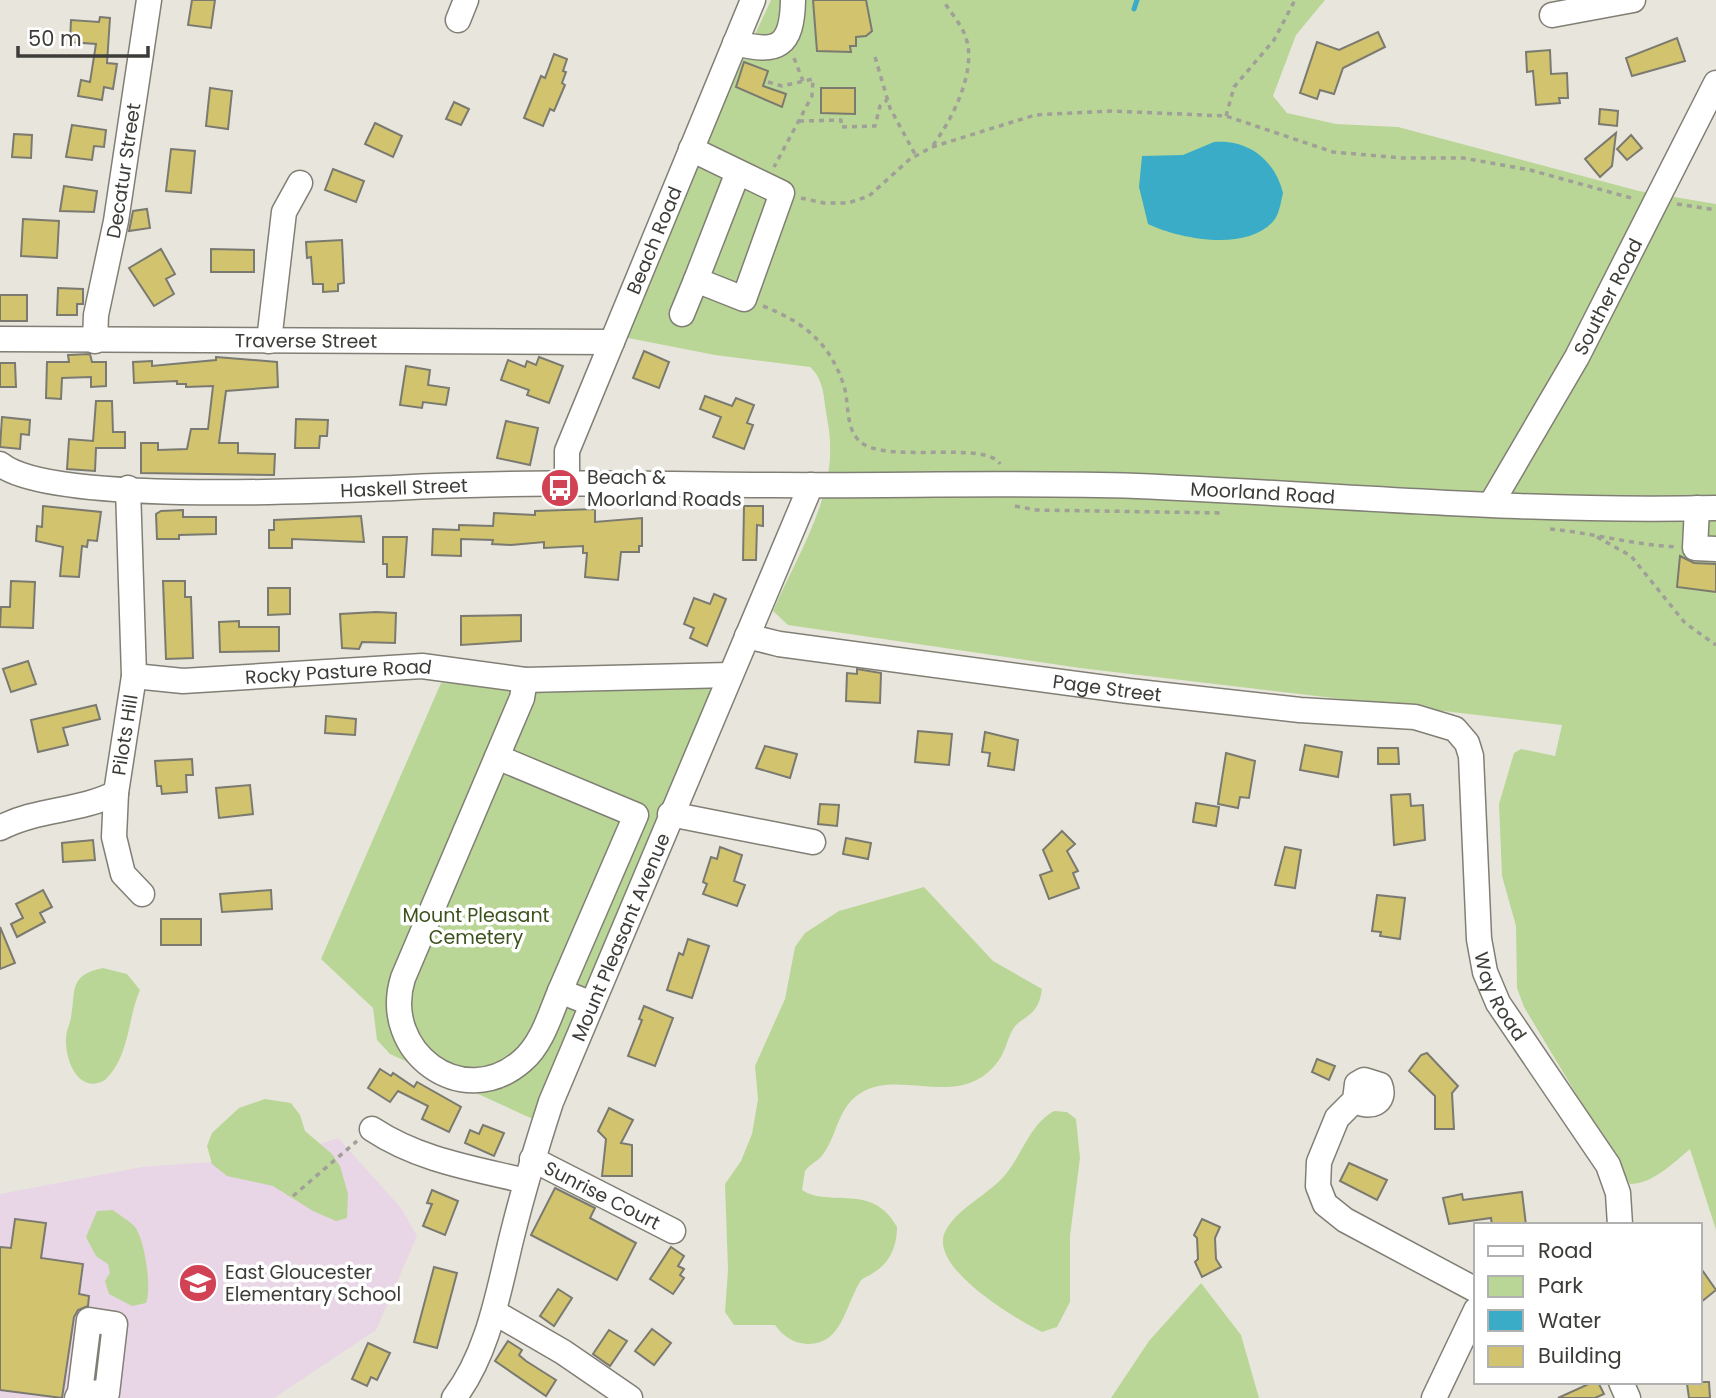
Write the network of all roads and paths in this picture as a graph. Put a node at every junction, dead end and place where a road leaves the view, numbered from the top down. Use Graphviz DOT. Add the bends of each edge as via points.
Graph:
graph roads {
  1 [pos="149,0"];
  2 [pos="753,0"];
  3 [pos="793,0"];
  4 [pos="943,0"];
  5 [pos="1295,0"];
  6 [pos="1633,0"];
  7 [pos="1552,15"];
  8 [pos="735,43"];
  9 [pos="875,57"];
  10 [pos="793,58"];
  11 [pos="803,81"];
  12 [pos="768,82"];
  13 [pos="1716,83"];
  14 [pos="887,100"];
  15 [pos="1226,116"];
  16 [pos="799,121"];
  17 [pos="932,147"];
  18 [pos="691,149"];
  19 [pos="916,156"];
  20 [pos="738,172"];
  21 [pos="300,183"];
  22 [pos="773,189"];
  23 [pos="1654,202"];
  24 [pos="1716,210"];
  25 [pos="696,280"];
  26 [pos="682,314"];
  27 [pos="0,339"];
  28 [pos="95,341"];
  29 [pos="269,341"];
  30 [pos="612,342"];
  31 [pos="0,464"];
  32 [pos="567,484"];
  33 [pos="811,485"];
  34 [pos="128,488"];
  35 [pos="1491,504"];
  36 [pos="1707,508"];
  37 [pos="1589,533"];
  38 [pos="1716,549"];
  39 [pos="747,636"];
  40 [pos="1716,645"];
  41 [pos="730,675"];
  42 [pos="134,676"];
  43 [pos="525,680"];
  44 [pos="1464,738"];
  45 [pos="497,757"];
  46 [pos="116,793"];
  47 [pos="670,814"];
  48 [pos="0,828"];
  49 [pos="813,842"];
  50 [pos="142,894"];
  51 [pos="560,991"];
  52 [pos="592,1004"];
  53 [pos="1355,1100"];
  54 [pos="372,1129"];
  55 [pos="529,1170"];
  56 [pos="293,1196"];
  57 [pos="1620,1223"];
  58 [pos="673,1231"];
  59 [pos="1474,1289"];
  60 [pos="494,1312"];
  61 [pos="1474,1314"];
  62 [pos="454,1398"];
  63 [pos="630,1398"];
  64 [pos="1434,1398"];
  1 -- 28 [label="street, Decatur Street" via="116,221 99,292"];
  2 -- 8 [label="street, Beach Road"];
  3 -- 8 [label="street" via="788,32 778,47 761,50"];
  4 -- 17 [label="path" via="966,37 968,54 961,89"];
  5 -- 15 [label="path" via="1274,40 1234,87"];
  6 -- 7 [label="street"];
  8 -- 18 [label="street, Beach Road"];
  9 -- 14 [label="path"];
  10 -- 11 [label="path"];
  11 -- 12 [label="path" via="782,86"];
  11 -- 16 [label="path" via="813,79 814,86"];
  13 -- 23 [label="street, Souther Road"];
  14 -- 16 [label="path" via="880,106 875,126 841,127 841,120"];
  14 -- 19 [label="path"];
  15 -- 17 [label="path" via="1111,111 1046,114"];
  15 -- 23 [label="path" via="1333,152 1463,158"];
  16 -- 22 [label="path"];
  17 -- 19 [label="path"];
  18 -- 20 [label="street"];
  18 -- 30 [label="street, Beach Road"];
  19 -- 22 [label="path" via="869,196 848,203 824,203"];
  20 -- 22 [label="street"];
  20 -- 25 [label="street"];
  21 -- 29 [label="street" via="284,212"];
  22 -- 25 [label="street" via="744,299"];
  23 -- 24 [label="path"];
  23 -- 35 [label="street, Souther Road" via="1577,357"];
  25 -- 26 [label="street"];
  27 -- 28 [label="street, Traverse Street"];
  28 -- 29 [label="street, Traverse Street"];
  29 -- 30 [label="street, Traverse Street"];
  30 -- 32 [label="street, Beach Road" via="567,451"];
  31 -- 34 [label="street, Haskell Street" via="6,470 43,480"];
  32 -- 33 [label="street, Haskell Street"];
  32 -- 34 [label="street, Haskell Street" via="259,493"];
  33 -- 35 [label="street, Moorland Road" via="1132,486"];
  33 -- 39 [label="street, Mount Pleasant Avenue"];
  34 -- 42 [label="street"];
  35 -- 36 [label="street, Moorland Road"];
  36 -- 38 [label="street" via="1696,548"];
  37 -- 40 [label="path" via="1631,556 1685,623"];
  39 -- 41 [label="street, Mount Pleasant Avenue"];
  39 -- 44 [label="street, Page Street" via="779,645 1129,691 1415,717 1448,725"];
  41 -- 43 [label="street, Rocky Pasture Road"];
  41 -- 47 [label="street, Mount Pleasant Avenue"];
  42 -- 43 [label="street, Rocky Pasture Road" via="183,681 422,666"];
  42 -- 46 [label="street, Pilots Hill"];
  43 -- 45 [label="street"];
  44 -- 57 [label="street, Way Road" via="1471,756 1479,939 1485,972 1498,1003 1608,1165 1618,1194"];
  45 -- 51 [label="street" via="636,815"];
  45 -- 51 [label="street" via="403,978 400,1022 414,1051 432,1068 456,1078 487,1078 511,1069 530,1053"];
  46 -- 48 [label="street, Pilots Hill" via="101,801 24,816"];
  46 -- 50 [label="street, Pilots Hill" via="114,837 123,874"];
  47 -- 49 [label="street"];
  47 -- 52 [label="street, Mount Pleasant Avenue"];
  51 -- 52 [label="street"];
  52 -- 55 [label="street, Mount Pleasant Avenue" via="551,1102"];
  53 -- 59 [label="street" via="1337,1118 1324,1144 1317,1175 1325,1204 1345,1220"];
  54 -- 55 [label="street, Sunrise Court" via="394,1144 432,1159"];
  54 -- 56 [label="path"];
  55 -- 58 [label="street, Sunrise Court"];
  55 -- 60 [label="street, Mount Pleasant Avenue"];
  60 -- 62 [label="street, Mount Pleasant Avenue" via="472,1368"];
  60 -- 63 [label="street"];
  61 -- 64 [label="street"];
}
